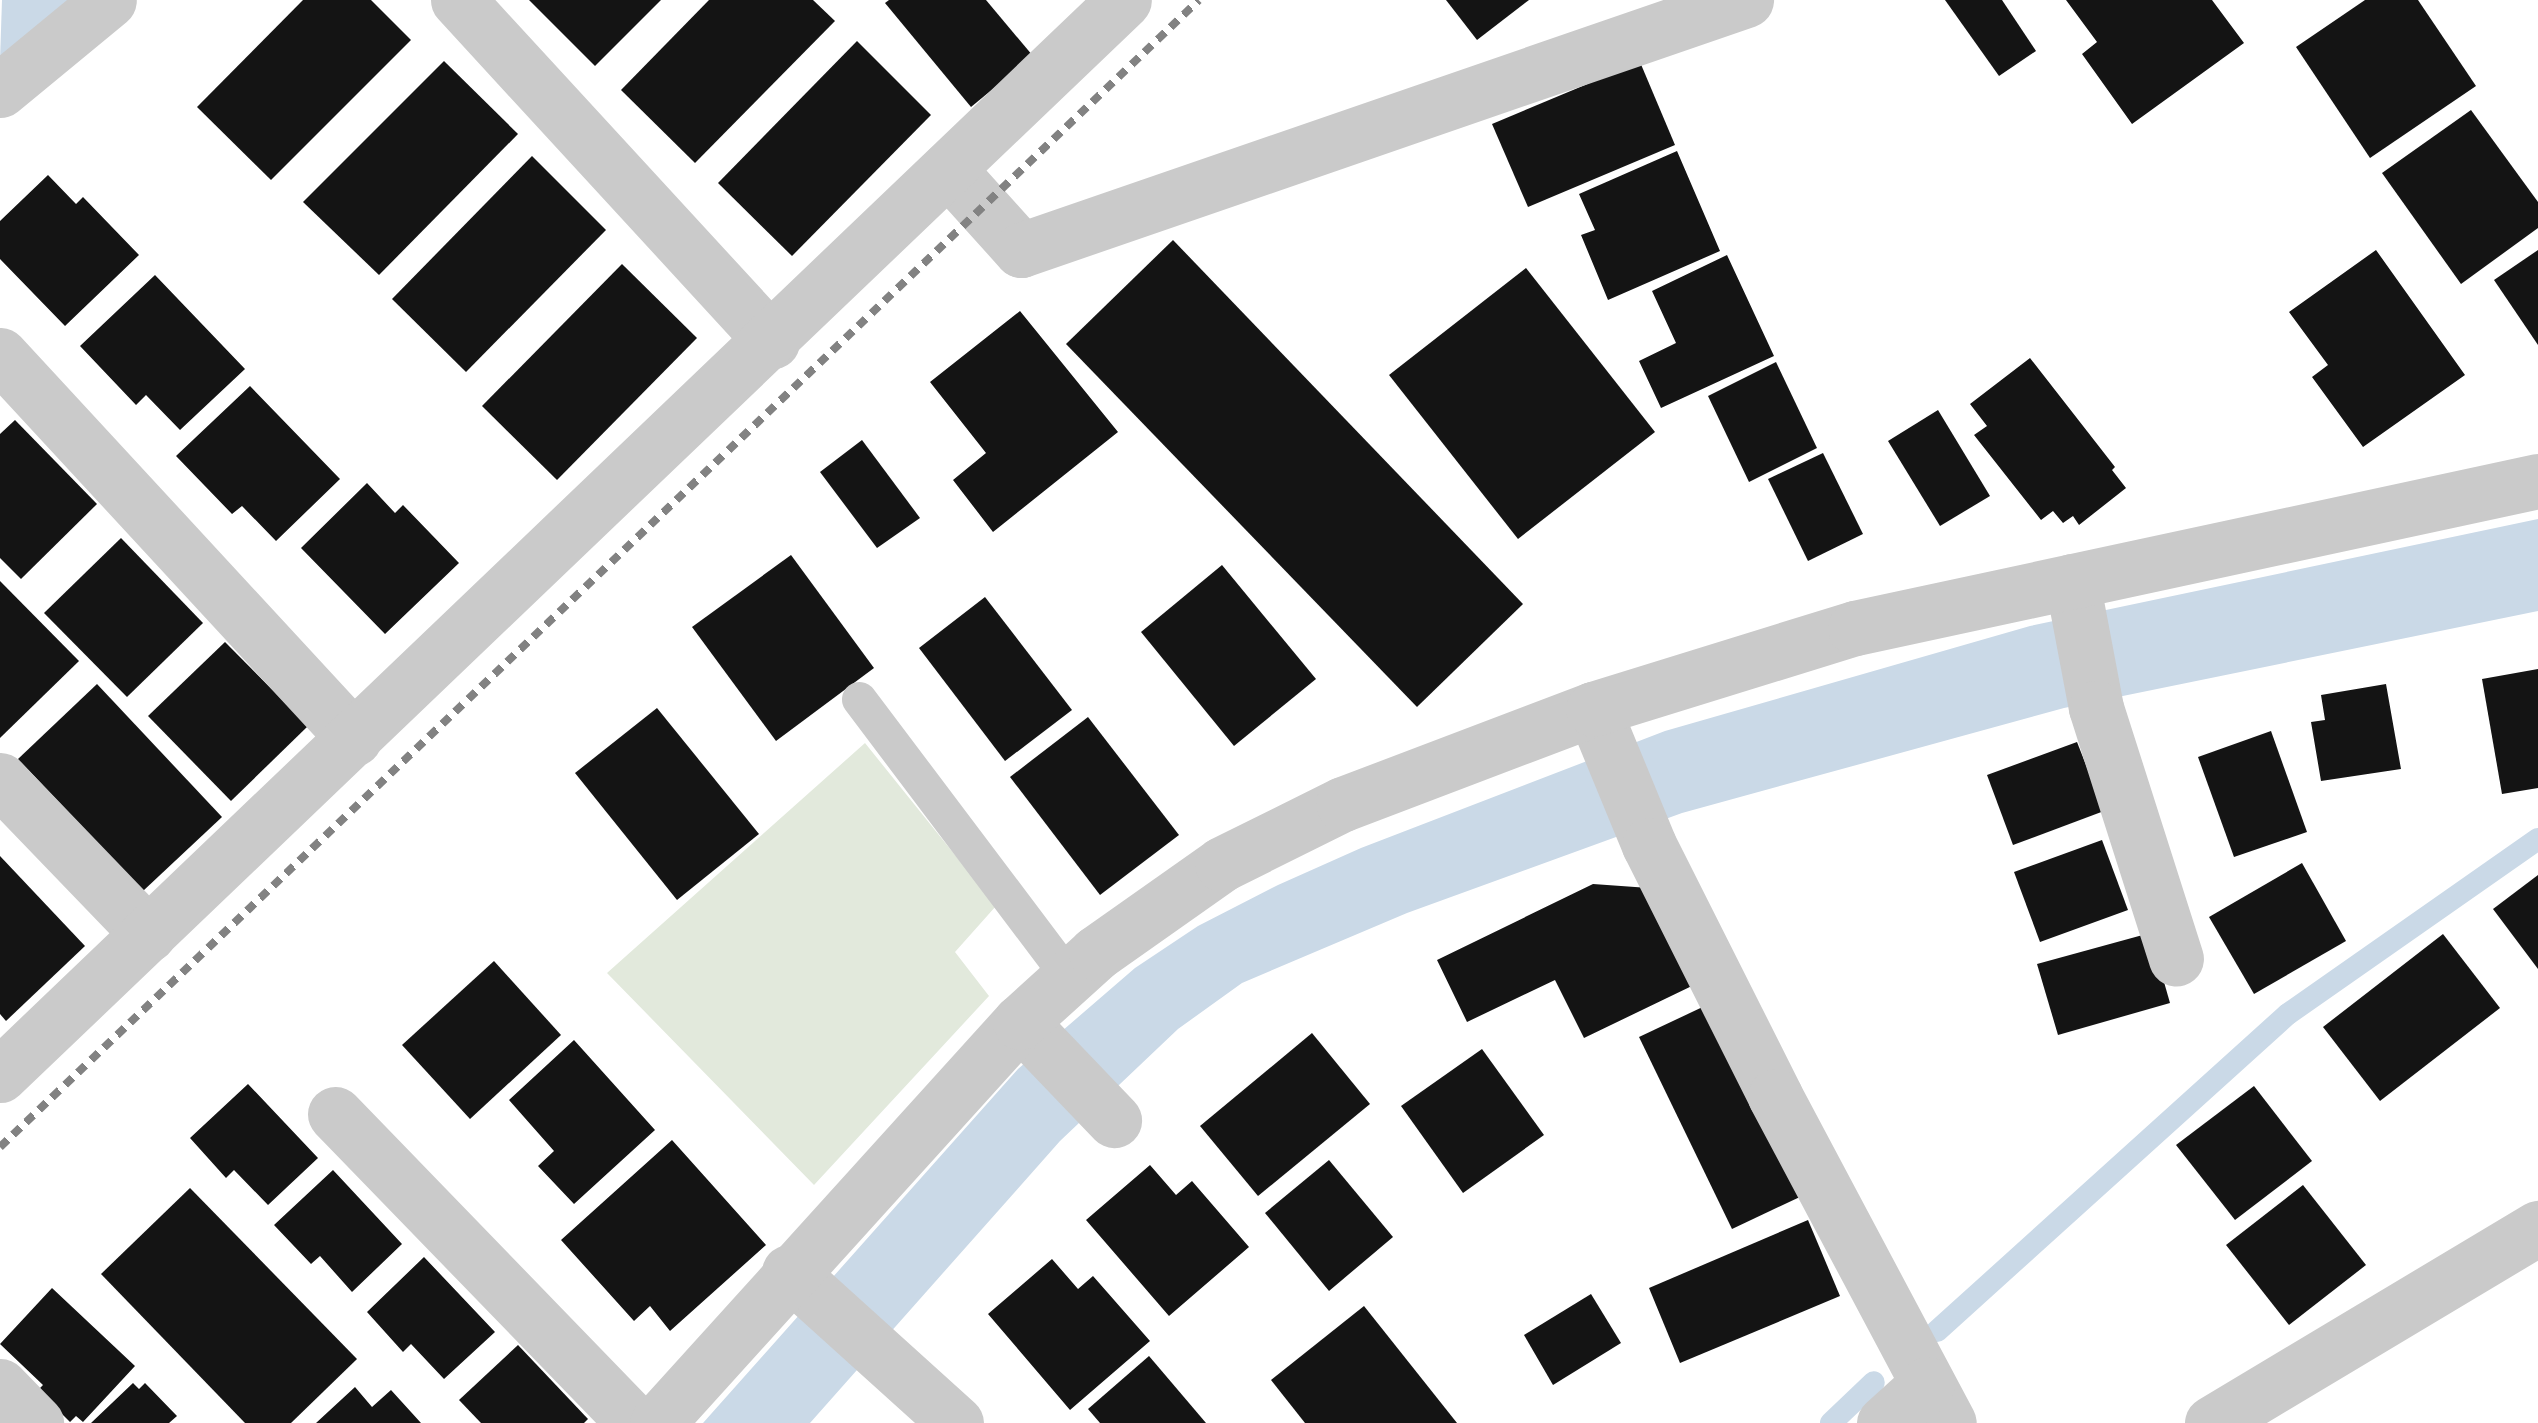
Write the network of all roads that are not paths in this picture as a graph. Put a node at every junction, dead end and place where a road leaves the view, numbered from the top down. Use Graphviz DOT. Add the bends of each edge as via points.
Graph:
graph roads {
  1 [pos="109,0"];
  2 [pos="458,0"];
  3 [pos="1124,0"];
  4 [pos="1746,0"];
  5 [pos="0,90"];
  6 [pos="948,170"];
  7 [pos="772,340"];
  8 [pos="6,372"];
  9 [pos="2538,481"];
  10 [pos="2074,595"];
  11 [pos="859,700"];
  12 [pos="1601,727"];
  13 [pos="354,738"];
  14 [pos="0,780"];
  15 [pos="148,934"];
  16 [pos="2176,959"];
  17 [pos="1069,978"];
  18 [pos="1029,1032"];
  19 [pos="0,1075"];
  20 [pos="335,1114"];
  21 [pos="1108,1114"];
  22 [pos="2538,1228"];
  23 [pos="798,1280"];
  24 [pos="0,1386"];
  25 [pos="1938,1404"];
  26 [pos="36,1423"];
  27 [pos="634,1423"];
  28 [pos="657,1423"];
  29 [pos="956,1423"];
  30 [pos="1884,1423"];
  31 [pos="2212,1423"];
  1 -- 5 [label="street"];
  2 -- 7 [label="street"];
  3 -- 6 [label="street"];
  4 -- 6 [label="street" via="1021,250"];
  6 -- 7 [label="street"];
  7 -- 13 [label="street"];
  8 -- 13 [label="street"];
  9 -- 10 [label="street"];
  10 -- 12 [label="street" via="1856,628"];
  10 -- 16 [label="street" via="2096,708"];
  11 -- 17 [label="lane"];
  12 -- 17 [label="street" via="1343,804 1222,864"];
  12 -- 25 [label="street" via="1644,833"];
  13 -- 15 [label="street"];
  14 -- 15 [label="street"];
  15 -- 19 [label="street"];
  17 -- 18 [label="street"];
  18 -- 21 [label="street"];
  18 -- 23 [label="street"];
  20 -- 27 [label="street"];
  22 -- 31 [label="street"];
  23 -- 28 [label="street"];
  23 -- 29 [label="street"];
  24 -- 26 [label="street"];
  25 -- 30 [label="street"];
}
